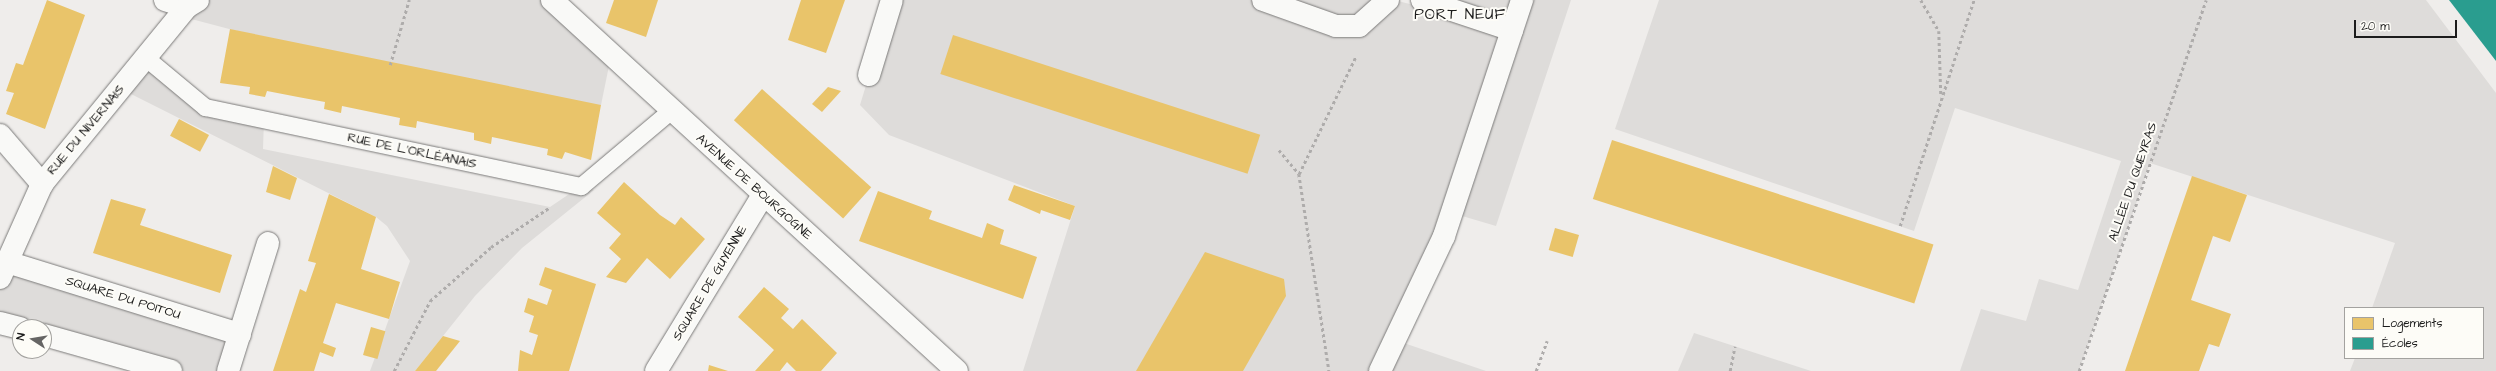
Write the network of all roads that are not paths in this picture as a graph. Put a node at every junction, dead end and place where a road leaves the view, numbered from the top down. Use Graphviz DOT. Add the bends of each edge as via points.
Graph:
graph roads {
  1 [pos="165,0"];
  2 [pos="892,0"];
  3 [pos="1263,0"];
  4 [pos="1388,0"];
  5 [pos="1422,0"];
  6 [pos="1522,0"];
  7 [pos="555,2"];
  8 [pos="193,4"];
  9 [pos="1512,30"];
  10 [pos="146,58"];
  11 [pos="869,75"];
  12 [pos="670,111"];
  13 [pos="0,135"];
  14 [pos="42,184"];
  15 [pos="763,195"];
  16 [pos="268,243"];
  17 [pos="3,270"];
  18 [pos="0,323"];
  19 [pos="12,326"];
  20 [pos="240,334"];
  21 [pos="52,337"];
  22 [pos="945,367"];
  23 [pos="171,371"];
  24 [pos="228,371"];
  25 [pos="656,371"];
  26 [pos="1380,371"];
  1 -- 8 [label="street"];
  2 -- 11 [label="street"];
  3 -- 4 [label="street" via="1336,26 1359,26"];
  5 -- 9 [label="street"];
  6 -- 9 [label="street"];
  7 -- 12 [label="street, AVENUE DE BOURGOGNE"];
  8 -- 10 [label="street, RUE DU NIVERNAIS"];
  9 -- 26 [label="street" via="1444,236"];
  10 -- 12 [label="lane, RUE DE L'ORLÉANAIS" via="205,107 581,186"];
  10 -- 14 [label="street, RUE DU NIVERNAIS"];
  12 -- 15 [label="street, AVENUE DE BOURGOGNE"];
  13 -- 14 [label="street"];
  14 -- 17 [label="street, RUE DU NIVERNAIS"];
  15 -- 22 [label="street, AVENUE DE BOURGOGNE"];
  15 -- 25 [label="street, SQUARE DE GUYENNE"];
  16 -- 20 [label="street"];
  17 -- 20 [label="street, SQUARE DU POITOU"];
  18 -- 19 [label="street"];
  20 -- 24 [label="street"];
  21 -- 23 [label="street"];
}
